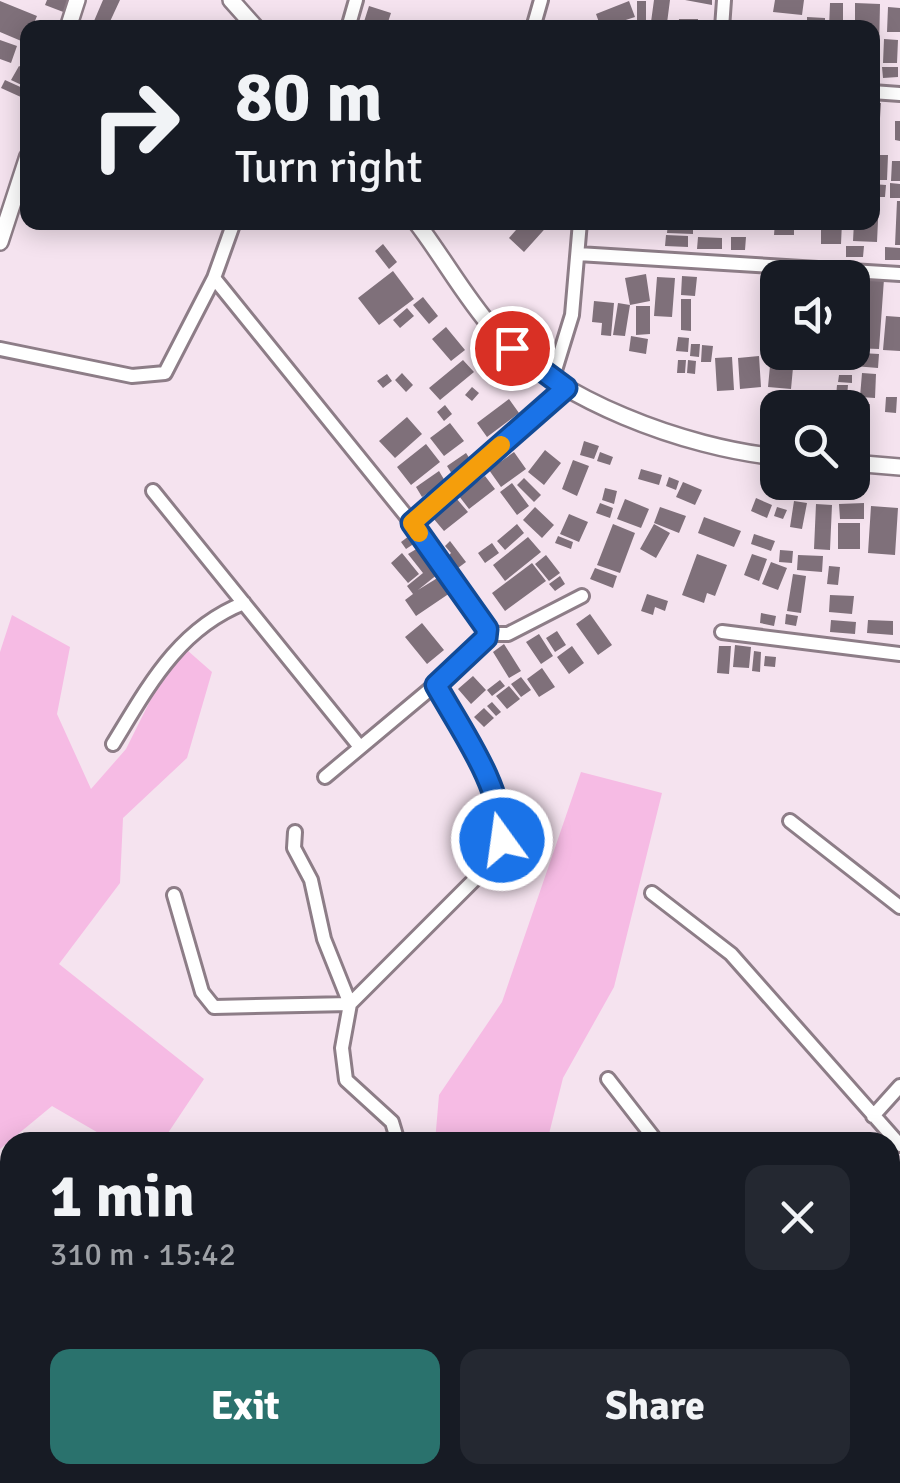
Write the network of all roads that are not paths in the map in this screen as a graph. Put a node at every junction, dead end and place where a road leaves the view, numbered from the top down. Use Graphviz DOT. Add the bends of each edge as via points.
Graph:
graph roads {
  1 [pos="231,0"];
  2 [pos="249,20"];
  3 [pos="20,181"];
  4 [pos="231,230"];
  5 [pos="422,230"];
  6 [pos="580,230"];
  7 [pos="0,242"];
  8 [pos="578,254"];
  9 [pos="900,274"];
  10 [pos="214,278"];
  11 [pos="0,350"];
  12 [pos="559,384"];
  13 [pos="760,452"];
  14 [pos="870,464"];
  15 [pos="900,466"];
  16 [pos="153,491"];
  17 [pos="412,523"];
  18 [pos="582,596"];
  19 [pos="244,603"];
  20 [pos="722,632"];
  21 [pos="488,634"];
  22 [pos="900,654"];
  23 [pos="436,685"];
  24 [pos="113,744"];
  25 [pos="360,747"];
  26 [pos="325,777"];
  27 [pos="790,821"];
  28 [pos="295,832"];
  29 [pos="652,893"];
  30 [pos="174,896"];
  31 [pos="900,907"];
  32 [pos="350,1004"];
  33 [pos="608,1079"];
  34 [pos="900,1086"];
  35 [pos="873,1116"];
  36 [pos="395,1132"];
  37 [pos="649,1132"];
  38 [pos="888,1132"];
  1 -- 2 [label="street"];
  3 -- 7 [label="street"];
  4 -- 10 [label="street"];
  5 -- 12 [label="street" via="493,329"];
  6 -- 8 [label="street"];
  8 -- 9 [label="street"];
  8 -- 12 [label="street"];
  10 -- 11 [label="street" via="169,369 157,376"];
  10 -- 17 [label="street"];
  12 -- 13 [label="street" via="690,438"];
  12 -- 17 [label="street"];
  14 -- 15 [label="street"];
  16 -- 19 [label="street"];
  17 -- 21 [label="street"];
  18 -- 21 [label="street" via="508,634"];
  19 -- 24 [label="street" via="214,617 162,664"];
  19 -- 25 [label="street"];
  20 -- 22 [label="street"];
  21 -- 23 [label="street"];
  23 -- 25 [label="street"];
  23 -- 32 [label="street" via="477,759 498,809 502,840 477,876"];
  25 -- 26 [label="street"];
  27 -- 31 [label="street"];
  28 -- 32 [label="street" via="294,848 311,880 324,939"];
  29 -- 35 [label="street" via="731,954"];
  30 -- 32 [label="street" via="202,992 214,1007"];
  32 -- 36 [label="street" via="342,1048 346,1080"];
  33 -- 37 [label="street"];
  34 -- 35 [label="street"];
  35 -- 38 [label="street"];
}
